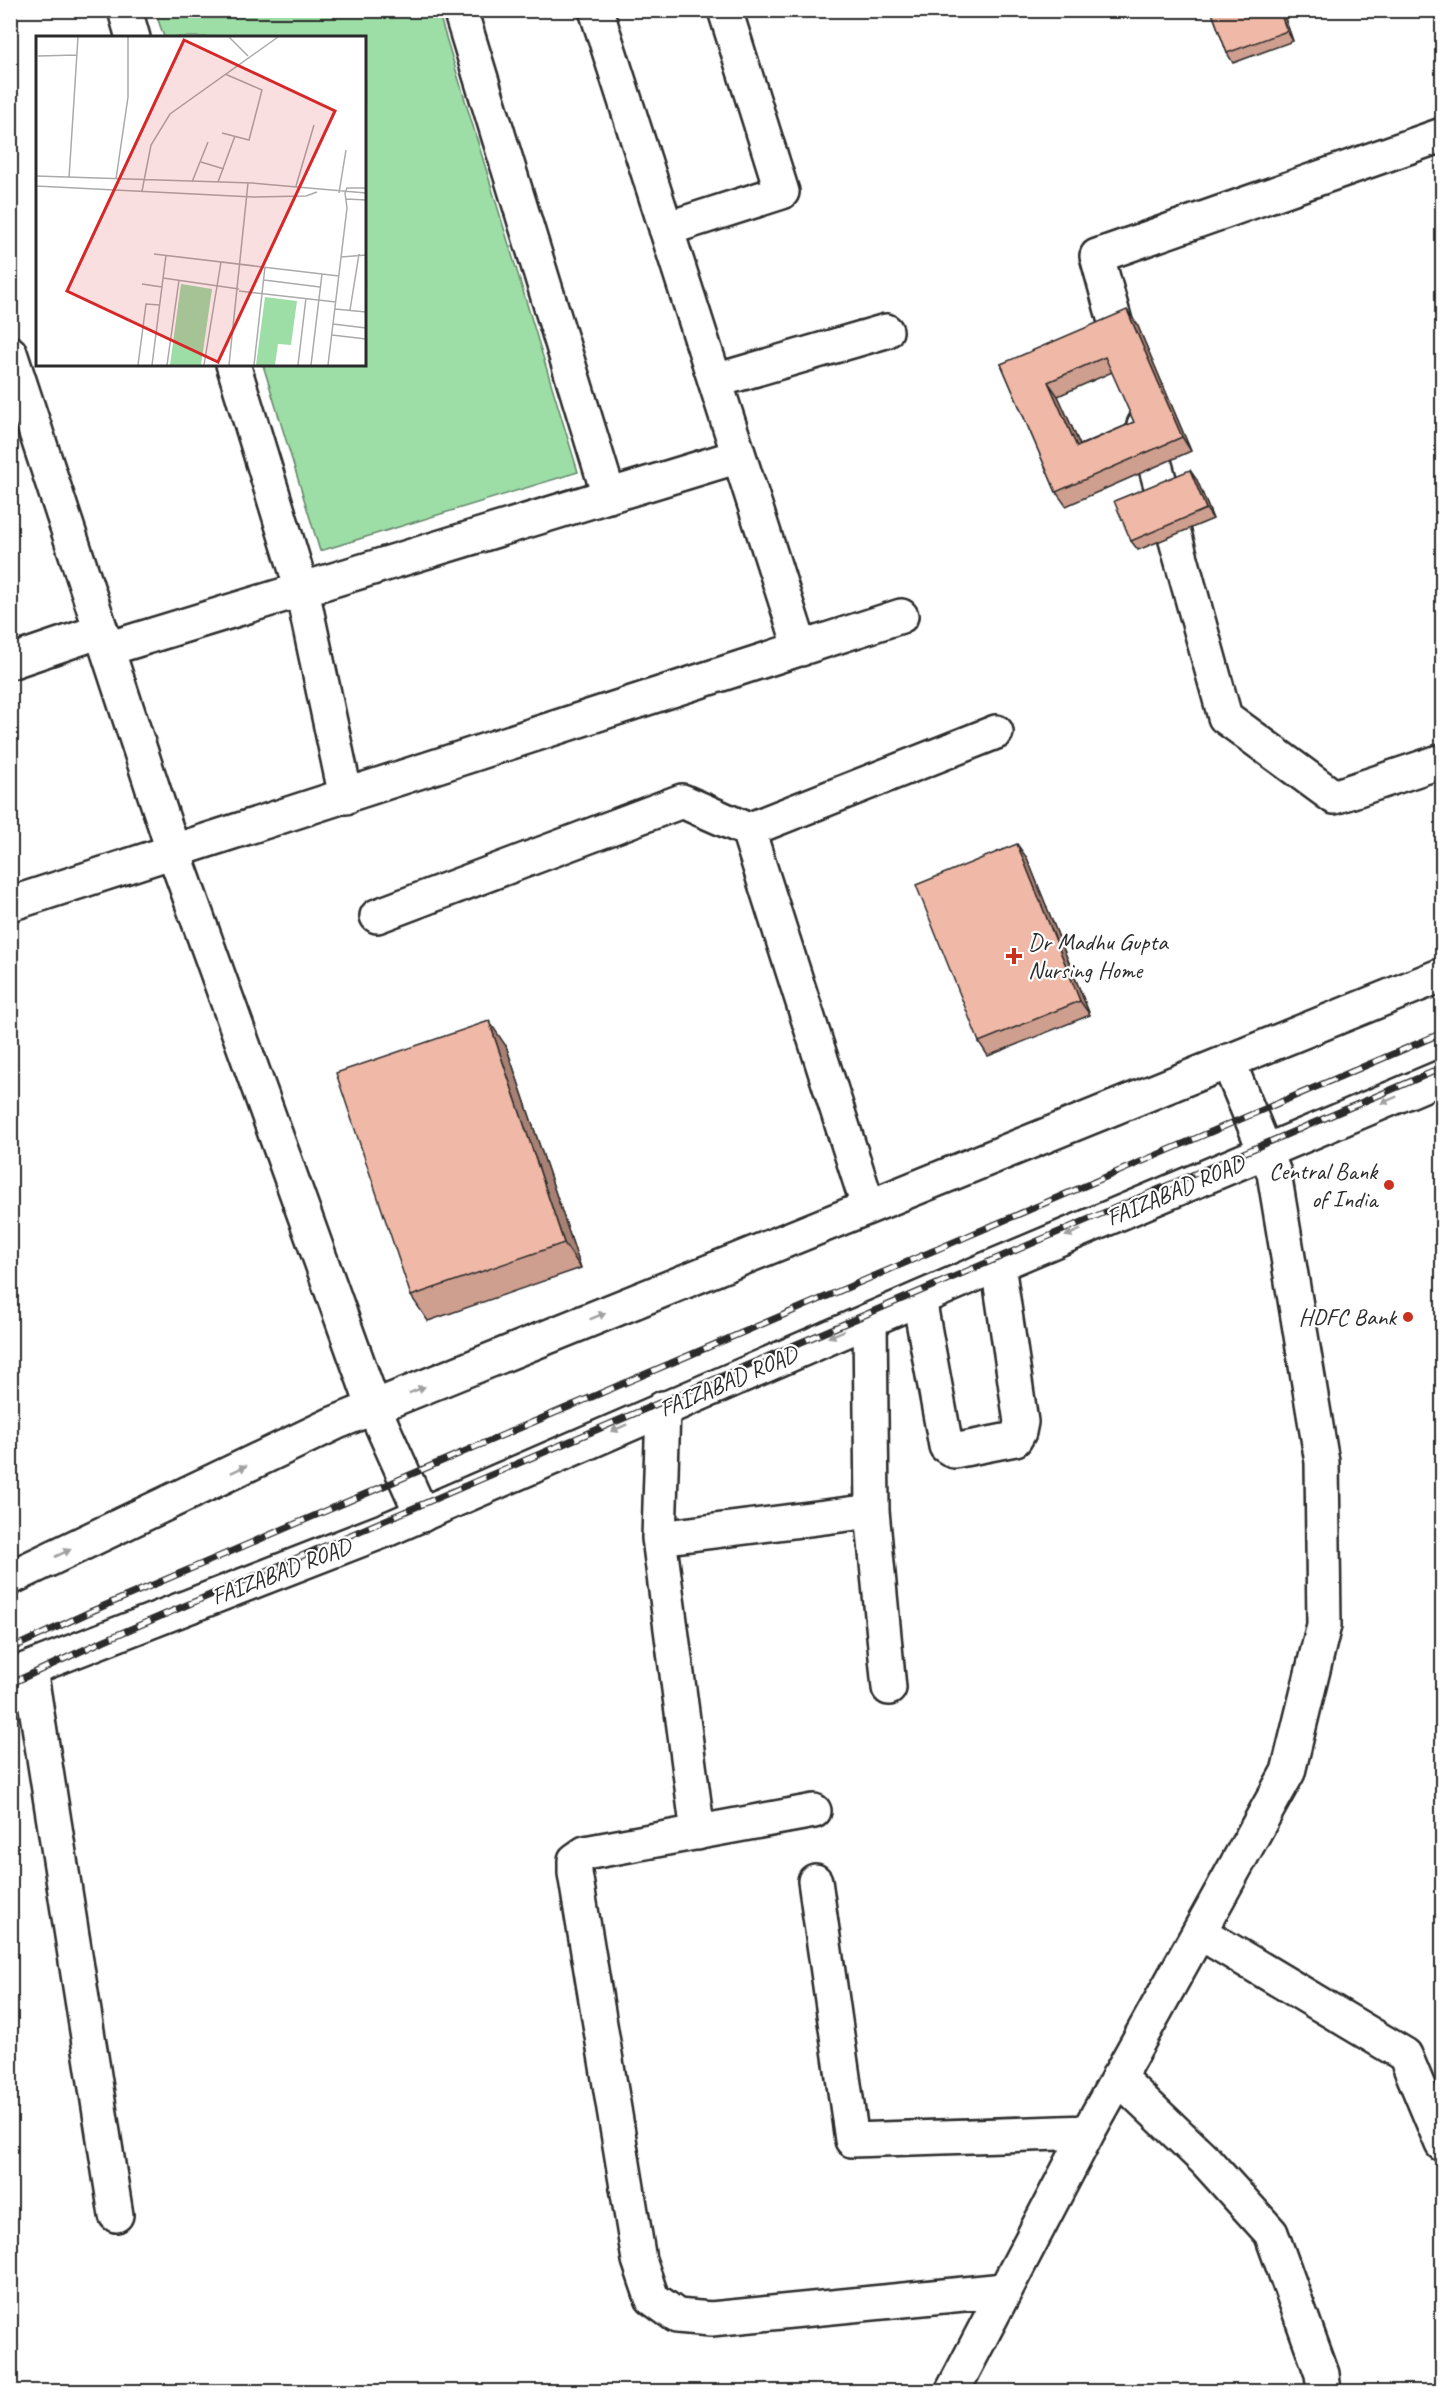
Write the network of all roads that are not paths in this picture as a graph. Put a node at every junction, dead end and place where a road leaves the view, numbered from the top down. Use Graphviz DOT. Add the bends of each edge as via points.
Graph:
graph roads {
  1 [pos="125,10"];
  2 [pos="460,10"];
  3 [pos="596,10"];
  4 [pos="725,10"];
  5 [pos="132,36"];
  6 [pos="1443,135"];
  7 [pos="666,229"];
  8 [pos="886,332"];
  9 [pos="10,352"];
  10 [pos="234,366"];
  11 [pos="715,381"];
  12 [pos="739,456"];
  13 [pos="609,496"];
  14 [pos="302,590"];
  15 [pos="901,616"];
  16 [pos="104,640"];
  17 [pos="801,649"];
  18 [pos="10,662"];
  19 [pos="996,732"];
  20 [pos="1443,761"];
  21 [pos="346,797"];
  22 [pos="748,830"];
  23 [pos="173,850"];
  24 [pos="10,904"];
  25 [pos="377,916"];
  26 [pos="1443,975"];
  27 [pos="1228,1061"];
  28 [pos="1443,1077"];
  29 [pos="1266,1151"];
  30 [pos="868,1206"];
  31 [pos="998,1265"];
  32 [pos="919,1299"];
  33 [pos="870,1320"];
  34 [pos="374,1408"];
  35 [pos="663,1408"];
  36 [pos="872,1511"];
  37 [pos="422,1515"];
  38 [pos="660,1538"];
  39 [pos="10,1578"];
  40 [pos="20,1673"];
  41 [pos="889,1688"];
  42 [pos="814,1811"];
  43 [pos="698,1833"];
  44 [pos="815,1881"];
  45 [pos="1199,1932"];
  46 [pos="1118,2077"];
  47 [pos="1088,2132"];
  48 [pos="1443,2144"];
  49 [pos="116,2215"];
  50 [pos="1004,2290"];
  51 [pos="952,2391"];
  52 [pos="1324,2391"];
  1 -- 5 [label="street"];
  2 -- 13 [label="street"];
  3 -- 7 [label="street"];
  4 -- 7 [label="street" via="782,192"];
  6 -- 20 [label="street" via="1097,256 1224,717 1334,797"];
  7 -- 11 [label="street"];
  8 -- 11 [label="street"];
  9 -- 16 [label="street"];
  10 -- 14 [label="street"];
  11 -- 12 [label="street"];
  12 -- 13 [label="street"];
  12 -- 17 [label="street"];
  13 -- 14 [label="street"];
  14 -- 16 [label="street"];
  14 -- 21 [label="street"];
  15 -- 17 [label="street"];
  16 -- 18 [label="street"];
  16 -- 23 [label="street"];
  17 -- 21 [label="street"];
  19 -- 22 [label="street"];
  21 -- 23 [label="street"];
  22 -- 25 [label="street" via="682,801"];
  22 -- 30 [label="street"];
  23 -- 24 [label="street"];
  23 -- 34 [label="street"];
  26 -- 27 [label="street"];
  27 -- 29 [label="street"];
  27 -- 30 [label="street"];
  28 -- 29 [label="street, FAIZABAD ROAD, one-way"];
  29 -- 31 [label="street, FAIZABAD ROAD, one-way"];
  29 -- 45 [label="street" via="1274,1173 1322,1462 1324,1625 1288,1772"];
  34 -- 30 [label="street, one-way"];
  31 -- 32 [label="street, FAIZABAD ROAD"];
  31 -- 32 [label="street" via="1021,1422 1015,1439 954,1451 946,1446"];
  32 -- 33 [label="street, FAIZABAD ROAD"];
  33 -- 35 [label="street, FAIZABAD ROAD, one-way"];
  33 -- 36 [label="street"];
  34 -- 37 [label="street"];
  39 -- 34 [label="street, one-way"];
  35 -- 37 [label="street, FAIZABAD ROAD, one-way"];
  35 -- 38 [label="street"];
  36 -- 38 [label="street"];
  36 -- 41 [label="street"];
  37 -- 40 [label="street, FAIZABAD ROAD"];
  38 -- 43 [label="street"];
  40 -- 49 [label="street"];
  42 -- 43 [label="street"];
  43 -- 50 [label="street" via="585,1853 575,1860 639,2260 652,2298 678,2316 711,2319"];
  44 -- 47 [label="street" via="852,2140"];
  45 -- 46 [label="street"];
  45 -- 48 [label="street" via="1405,2055"];
  46 -- 47 [label="street"];
  46 -- 52 [label="street" via="1205,2160 1271,2233 1322,2374"];
  47 -- 50 [label="street"];
  50 -- 51 [label="street"];
}
